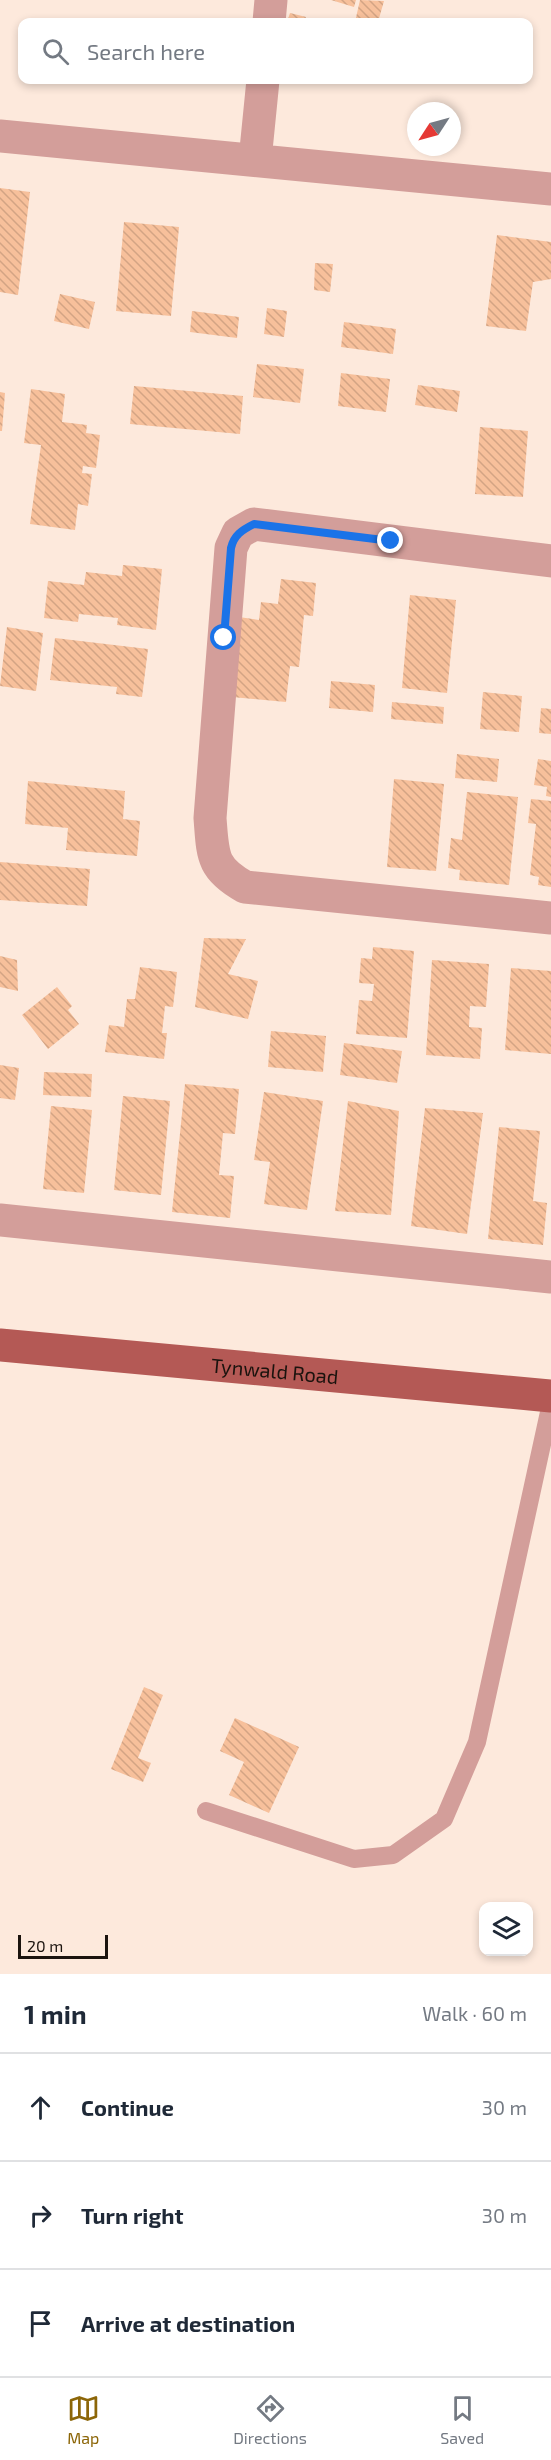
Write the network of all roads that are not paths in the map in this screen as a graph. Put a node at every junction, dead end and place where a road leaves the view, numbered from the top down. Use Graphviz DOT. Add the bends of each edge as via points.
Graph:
graph roads {
  1 [pos="271,0"];
  2 [pos="269,18"];
  3 [pos="263,84"];
  4 [pos="0,136"];
  5 [pos="255,160"];
  6 [pos="551,189"];
  7 [pos="551,561"];
  8 [pos="551,918"];
  9 [pos="0,1220"];
  10 [pos="551,1277"];
  11 [pos="0,1345"];
  12 [pos="551,1396"];
  13 [pos="551,1403"];
  14 [pos="206,1810"];
  1 -- 2 [label="street"];
  3 -- 5 [label="street"];
  4 -- 5 [label="street"];
  5 -- 6 [label="street"];
  7 -- 8 [label="street" via="254,524 238,533 231,548 210,818 212,849 218,866 228,878 245,887"];
  9 -- 10 [label="street"];
  11 -- 12 [label="main road, Tynwald Road"];
  13 -- 14 [label="lane" via="477,1742 444,1819 393,1855 354,1859"];
}
